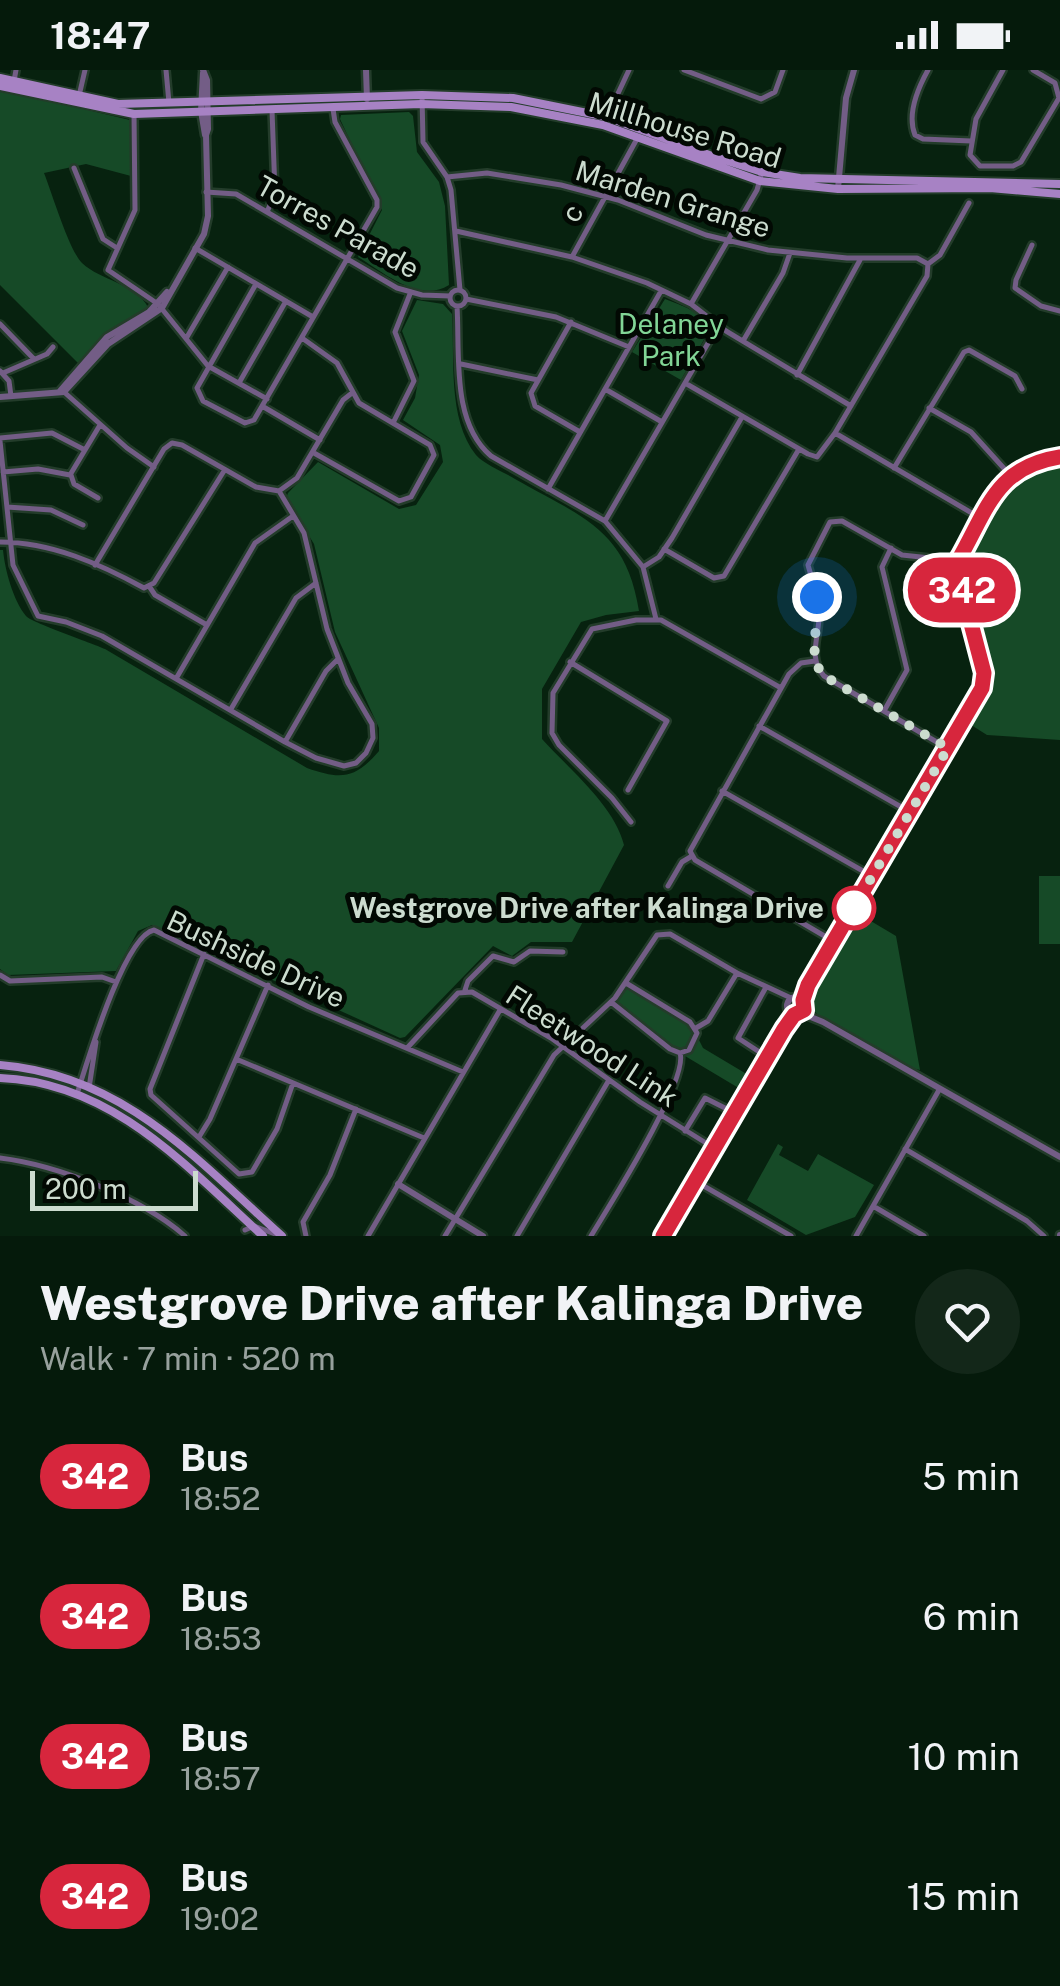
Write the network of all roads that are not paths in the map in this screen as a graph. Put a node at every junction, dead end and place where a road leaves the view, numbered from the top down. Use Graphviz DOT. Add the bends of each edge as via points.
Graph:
graph roads {
  1 [pos="16,70"];
  2 [pos="85,70"];
  3 [pos="166,70"];
  4 [pos="366,70"];
  5 [pos="629,70"];
  6 [pos="684,70"];
  7 [pos="783,70"];
  8 [pos="854,70"];
  9 [pos="928,70"];
  10 [pos="1003,70"];
  11 [pos="1033,70"];
  12 [pos="203,71"];
  13 [pos="703,73"];
  14 [pos="0,78"];
  15 [pos="14,80"];
  16 [pos="0,86"];
  17 [pos="79,96"];
  18 [pos="421,99"];
  19 [pos="367,102"];
  20 [pos="169,103"];
  21 [pos="204,107"];
  22 [pos="332,107"];
  23 [pos="272,110"];
  24 [pos="134,114"];
  25 [pos="605,121"];
  26 [pos="638,137"];
  27 [pos="971,141"];
  28 [pos="74,168"];
  29 [pos="447,176"];
  30 [pos="761,176"];
  31 [pos="1060,184"];
  32 [pos="838,185"];
  33 [pos="206,192"];
  34 [pos="1060,194"];
  35 [pos="604,196"];
  36 [pos="969,203"];
  37 [pos="268,212"];
  38 [pos="456,230"];
  39 [pos="730,239"];
  40 [pos="1032,245"];
  41 [pos="117,248"];
  42 [pos="195,248"];
  43 [pos="790,252"];
  44 [pos="572,258"];
  45 [pos="861,258"];
  46 [pos="347,260"];
  47 [pos="928,264"];
  48 [pos="228,267"];
  49 [pos="256,284"];
  50 [pos="460,290"];
  51 [pos="661,291"];
  52 [pos="410,294"];
  53 [pos="450,296"];
  54 [pos="466,299"];
  55 [pos="286,301"];
  56 [pos="692,304"];
  57 [pos="160,306"];
  58 [pos="458,306"];
  59 [pos="1060,311"];
  60 [pos="313,317"];
  61 [pos="571,322"];
  62 [pos="0,324"];
  63 [pos="718,326"];
  64 [pos="187,337"];
  65 [pos="302,338"];
  66 [pos="743,341"];
  67 [pos="53,347"];
  68 [pos="629,347"];
  69 [pos="33,358"];
  70 [pos="461,364"];
  71 [pos="208,366"];
  72 [pos="1,372"];
  73 [pos="797,375"];
  74 [pos="538,380"];
  75 [pos="239,383"];
  76 [pos="685,383"];
  77 [pos="605,389"];
  78 [pos="1022,389"];
  79 [pos="62,392"];
  80 [pos="352,393"];
  81 [pos="12,396"];
  82 [pos="0,397"];
  83 [pos="267,399"];
  84 [pos="262,406"];
  85 [pos="851,406"];
  86 [pos="928,408"];
  87 [pos="742,417"];
  88 [pos="662,422"];
  89 [pos="393,423"];
  90 [pos="100,425"];
  91 [pos="580,432"];
  92 [pos="835,434"];
  93 [pos="0,439"];
  94 [pos="320,440"];
  95 [pos="799,449"];
  96 [pos="85,450"];
  97 [pos="313,452"];
  98 [pos="1060,457"];
  99 [pos="154,467"];
  100 [pos="894,468"];
  101 [pos="224,470"];
  102 [pos="2,472"];
  103 [pos="1010,474"];
  104 [pos="70,475"];
  105 [pos="548,489"];
  106 [pos="279,491"];
  107 [pos="98,498"];
  108 [pos="7,507"];
  109 [pos="293,515"];
  110 [pos="982,519"];
  111 [pos="605,521"];
  112 [pos="82,525"];
  113 [pos="0,542"];
  114 [pos="10,542"];
  115 [pos="891,548"];
  116 [pos="664,549"];
  117 [pos="958,562"];
  118 [pos="95,565"];
  119 [pos="643,566"];
  120 [pos="316,583"];
  121 [pos="149,586"];
  122 [pos="656,619"];
  123 [pos="207,625"];
  124 [pos="338,659"];
  125 [pos="815,660"];
  126 [pos="570,662"];
  127 [pos="177,677"];
  128 [pos="781,688"];
  129 [pos="231,709"];
  130 [pos="884,711"];
  131 [pos="759,726"];
  132 [pos="285,742"];
  133 [pos="948,748"];
  134 [pos="628,790"];
  135 [pos="722,790"];
  136 [pos="910,812"];
  137 [pos="631,822"];
  138 [pos="692,856"];
  139 [pos="873,877"];
  140 [pos="668,886"];
  141 [pos="833,942"];
  142 [pos="563,952"];
  143 [pos="204,954"];
  144 [pos="737,973"];
  145 [pos="0,974"];
  146 [pos="116,982"];
  147 [pos="626,983"];
  148 [pos="268,985"];
  149 [pos="766,988"];
  150 [pos="465,990"];
  151 [pos="611,1002"];
  152 [pos="796,1005"];
  153 [pos="501,1009"];
  154 [pos="696,1028"];
  155 [pos="562,1046"];
  156 [pos="408,1048"];
  157 [pos="680,1053"];
  158 [pos="767,1057"];
  159 [pos="236,1058"];
  160 [pos="0,1065"];
  161 [pos="463,1072"];
  162 [pos="0,1078"];
  163 [pos="609,1080"];
  164 [pos="293,1082"];
  165 [pos="86,1084"];
  166 [pos="939,1090"];
  167 [pos="82,1095"];
  168 [pos="356,1109"];
  169 [pos="735,1113"];
  170 [pos="660,1116"];
  171 [pos="685,1131"];
  172 [pos="198,1138"];
  173 [pos="424,1138"];
  174 [pos="714,1148"];
  175 [pos="906,1149"];
  176 [pos="0,1158"];
  177 [pos="1060,1158"];
  178 [pos="207,1169"];
  179 [pos="695,1181"];
  180 [pos="398,1184"];
  181 [pos="873,1206"];
  182 [pos="455,1218"];
  183 [pos="253,1232"];
  184 [pos="185,1236"];
  185 [pos="281,1236"];
  186 [pos="306,1236"];
  187 [pos="368,1236"];
  188 [pos="445,1236"];
  189 [pos="483,1236"];
  190 [pos="518,1236"];
  191 [pos="591,1236"];
  192 [pos="663,1236"];
  193 [pos="791,1236"];
  194 [pos="856,1236"];
  195 [pos="924,1236"];
  196 [pos="1044,1236"];
  1 -- 15 [label="street"];
  2 -- 17 [label="street"];
  3 -- 20 [label="street"];
  4 -- 19 [label="street"];
  5 -- 25 [label="street"];
  6 -- 13 [label="street"];
  7 -- 13 [label="street" via="775,92 760,99"];
  8 -- 32 [label="street"];
  9 -- 27 [label="street" via="916,97 915,135"];
  10 -- 27 [label="street"];
  11 -- 27 [label="street" via="1055,83 1059,94 1024,159 1013,166 980,166 971,158"];
  12 -- 21 [label="street"];
  14 -- 15 [label="main road, Millhouse Road"];
  15 -- 17 [label="main road, Millhouse Road"];
  16 -- 24 [label="main road, Millhouse Road"];
  17 -- 20 [label="main road, Millhouse Road"];
  18 -- 19 [label="main road, Millhouse Road"];
  18 -- 25 [label="main road, Millhouse Road" via="512,102"];
  18 -- 29 [label="street" via="423,142"];
  19 -- 21 [label="main road, Millhouse Road"];
  19 -- 22 [label="main road, Millhouse Road"];
  20 -- 21 [label="main road, Millhouse Road"];
  21 -- 23 [label="main road, Millhouse Road"];
  21 -- 24 [label="main road, Millhouse Road"];
  21 -- 33 [label="street"];
  22 -- 23 [label="main road, Millhouse Road"];
  22 -- 46 [label="street" via="377,200"];
  23 -- 37 [label="street" via="275,193"];
  24 -- 41 [label="street" via="135,210"];
  25 -- 26 [label="main road, Millhouse Road"];
  25 -- 30 [label="main road, Millhouse Road"];
  26 -- 30 [label="main road, Millhouse Road"];
  26 -- 35 [label="street, c"];
  28 -- 41 [label="street" via="104,239"];
  29 -- 35 [label="street, Marden Grange" via="524,178"];
  29 -- 38 [label="street"];
  30 -- 32 [label="main road, Millhouse Road"];
  30 -- 39 [label="street"];
  31 -- 32 [label="main road, Millhouse Road"];
  32 -- 34 [label="main road, Millhouse Road"];
  33 -- 37 [label="street, Torres Parade" via="236,194"];
  33 -- 42 [label="street" via="207,222"];
  35 -- 39 [label="street, Marden Grange"];
  35 -- 44 [label="street, c"];
  36 -- 47 [label="street"];
  37 -- 46 [label="street, Torres Parade"];
  38 -- 44 [label="street"];
  38 -- 50 [label="street"];
  39 -- 43 [label="street, Marden Grange"];
  39 -- 56 [label="street"];
  40 -- 59 [label="street" via="1016,288"];
  41 -- 57 [label="street" via="108,270"];
  42 -- 48 [label="street"];
  42 -- 57 [label="street"];
  43 -- 45 [label="street, Marden Grange"];
  43 -- 66 [label="street"];
  44 -- 51 [label="street"];
  45 -- 47 [label="street, Marden Grange"];
  45 -- 73 [label="street"];
  46 -- 52 [label="street, Torres Parade"];
  46 -- 60 [label="street"];
  47 -- 85 [label="street" via="928,276"];
  48 -- 49 [label="street"];
  48 -- 64 [label="street"];
  49 -- 55 [label="street"];
  49 -- 71 [label="street"];
  50 -- 53 [label="street"];
  50 -- 54 [label="street"];
  51 -- 56 [label="street"];
  51 -- 68 [label="street"];
  52 -- 53 [label="street, Torres Parade"];
  52 -- 89 [label="street" via="395,332 414,381"];
  53 -- 58 [label="street"];
  54 -- 58 [label="street"];
  54 -- 61 [label="street"];
  55 -- 60 [label="street"];
  55 -- 75 [label="street"];
  56 -- 63 [label="street"];
  57 -- 64 [label="street"];
  57 -- 79 [label="street" via="108,338"];
  58 -- 70 [label="street"];
  60 -- 65 [label="street"];
  61 -- 68 [label="street"];
  61 -- 74 [label="street"];
  62 -- 69 [label="street"];
  63 -- 66 [label="street"];
  63 -- 76 [label="street"];
  64 -- 71 [label="street"];
  65 -- 80 [label="street" via="330,355"];
  65 -- 83 [label="street"];
  66 -- 73 [label="street"];
  67 -- 69 [label="street"];
  68 -- 77 [label="street"];
  69 -- 72 [label="street"];
  70 -- 74 [label="street"];
  70 -- 105 [label="street" via="465,419 479,446"];
  71 -- 75 [label="street"];
  71 -- 84 [label="street" via="197,388 204,401 245,424"];
  72 -- 81 [label="street"];
  73 -- 85 [label="street"];
  74 -- 91 [label="street" via="535,406"];
  75 -- 83 [label="street"];
  76 -- 87 [label="street"];
  76 -- 88 [label="street"];
  77 -- 88 [label="street"];
  77 -- 91 [label="street"];
  78 -- 86 [label="street" via="1015,376 970,350 958,358"];
  79 -- 81 [label="street"];
  79 -- 90 [label="street"];
  80 -- 89 [label="street"];
  80 -- 94 [label="street"];
  81 -- 82 [label="street"];
  83 -- 84 [label="street"];
  84 -- 94 [label="street"];
  85 -- 92 [label="street"];
  86 -- 100 [label="street"];
  86 -- 103 [label="street" via="971,432"];
  87 -- 95 [label="street"];
  87 -- 116 [label="street"];
  88 -- 111 [label="street"];
  89 -- 97 [label="street" via="434,450 407,500"];
  90 -- 96 [label="street"];
  90 -- 99 [label="street"];
  91 -- 105 [label="street"];
  92 -- 95 [label="street" via="818,456"];
  92 -- 100 [label="street"];
  93 -- 96 [label="street" via="52,432"];
  93 -- 102 [label="street"];
  94 -- 97 [label="street"];
  95 -- 116 [label="street" via="724,576 714,578"];
  96 -- 104 [label="street"];
  97 -- 106 [label="street" via="297,478"];
  98 -- 103 [label="street"];
  99 -- 101 [label="street" via="172,443"];
  99 -- 118 [label="street"];
  100 -- 110 [label="street"];
  101 -- 106 [label="street"];
  101 -- 121 [label="street"];
  102 -- 104 [label="street"];
  102 -- 108 [label="street"];
  103 -- 110 [label="street"];
  104 -- 107 [label="street"];
  105 -- 111 [label="street"];
  106 -- 109 [label="street"];
  108 -- 112 [label="street" via="51,510"];
  108 -- 114 [label="street"];
  109 -- 120 [label="street"];
  109 -- 123 [label="street" via="255,543"];
  110 -- 117 [label="street"];
  111 -- 119 [label="street"];
  113 -- 114 [label="street"];
  114 -- 118 [label="street"];
  114 -- 127 [label="street" via="16,576 38,616 102,636"];
  115 -- 117 [label="street"];
  115 -- 125 [label="street" via="842,520 830,522 808,565 820,612"];
  115 -- 130 [label="street" via="882,566 907,670"];
  116 -- 119 [label="street"];
  117 -- 133 [label="street" via="984,680"];
  118 -- 121 [label="street"];
  119 -- 122 [label="street"];
  120 -- 124 [label="street"];
  120 -- 129 [label="street" via="296,598"];
  121 -- 123 [label="street"];
  122 -- 126 [label="street" via="592,629"];
  122 -- 128 [label="street"];
  123 -- 127 [label="street"];
  124 -- 132 [label="street"];
  124 -- 132 [label="street" via="372,724 366,753 344,766"];
  125 -- 128 [label="street" via="793,668"];
  125 -- 130 [label="street" via="824,676"];
  126 -- 134 [label="street" via="667,721"];
  126 -- 137 [label="street" via="553,693 552,733"];
  127 -- 129 [label="street"];
  128 -- 131 [label="street"];
  129 -- 132 [label="street"];
  130 -- 133 [label="street"];
  131 -- 135 [label="street"];
  131 -- 136 [label="street"];
  133 -- 136 [label="street"];
  135 -- 138 [label="street" via="691,845"];
  135 -- 139 [label="street"];
  136 -- 139 [label="street"];
  138 -- 140 [label="street"];
  138 -- 141 [label="street"];
  139 -- 141 [label="street"];
  141 -- 152 [label="street"];
  142 -- 150 [label="street" via="530,951 514,962 493,956"];
  143 -- 146 [label="street, Bushside Drive" via="158,931 146,932"];
  143 -- 148 [label="street, Bushside Drive"];
  143 -- 172 [label="street" via="150,1088"];
  144 -- 147 [label="street" via="663,932"];
  144 -- 149 [label="street"];
  144 -- 154 [label="street" via="708,1021"];
  145 -- 146 [label="street" via="10,981"];
  146 -- 165 [label="street, Bushside Drive"];
  147 -- 151 [label="street"];
  147 -- 154 [label="street"];
  148 -- 156 [label="street, Bushside Drive"];
  148 -- 159 [label="street"];
  149 -- 152 [label="street"];
  149 -- 158 [label="street" via="738,1038"];
  150 -- 153 [label="street, Fleetwood Link"];
  150 -- 156 [label="street, Fleetwood Link"];
  151 -- 155 [label="street"];
  151 -- 157 [label="street"];
  152 -- 158 [label="street"];
  152 -- 166 [label="street"];
  153 -- 155 [label="street, Fleetwood Link"];
  153 -- 161 [label="street"];
  154 -- 157 [label="street" via="689,1050"];
  155 -- 163 [label="street, Fleetwood Link"];
  155 -- 182 [label="street"];
  156 -- 161 [label="street, Bushside Drive"];
  157 -- 170 [label="street" via="683,1064"];
  158 -- 169 [label="street"];
  159 -- 164 [label="street"];
  159 -- 172 [label="street"];
  160 -- 165 [label="main road"];
  161 -- 173 [label="street"];
  162 -- 167 [label="main road"];
  163 -- 170 [label="street, Fleetwood Link"];
  163 -- 190 [label="street"];
  164 -- 168 [label="street"];
  164 -- 172 [label="street" via="252,1172 239,1174"];
  165 -- 167 [label="street, Bushside Drive"];
  165 -- 178 [label="main road" via="148,1118"];
  166 -- 175 [label="street"];
  166 -- 177 [label="street"];
  167 -- 183 [label="main road" via="151,1136"];
  168 -- 173 [label="street"];
  168 -- 186 [label="street" via="303,1222"];
  169 -- 171 [label="street" via="706,1098"];
  169 -- 174 [label="street"];
  170 -- 171 [label="street, Fleetwood Link"];
  170 -- 191 [label="street"];
  171 -- 174 [label="street, Fleetwood Link"];
  173 -- 180 [label="street"];
  174 -- 179 [label="street"];
  175 -- 181 [label="street"];
  175 -- 196 [label="street"];
  176 -- 184 [label="street" via="36,1163 107,1191 154,1211"];
  178 -- 183 [label="main road"];
  178 -- 185 [label="main road"];
  179 -- 192 [label="street"];
  179 -- 193 [label="street"];
  180 -- 182 [label="street"];
  180 -- 187 [label="street"];
  181 -- 194 [label="street"];
  181 -- 195 [label="street"];
  182 -- 188 [label="street"];
  182 -- 189 [label="street"];
  183 -- 185 [label="street"];
}
